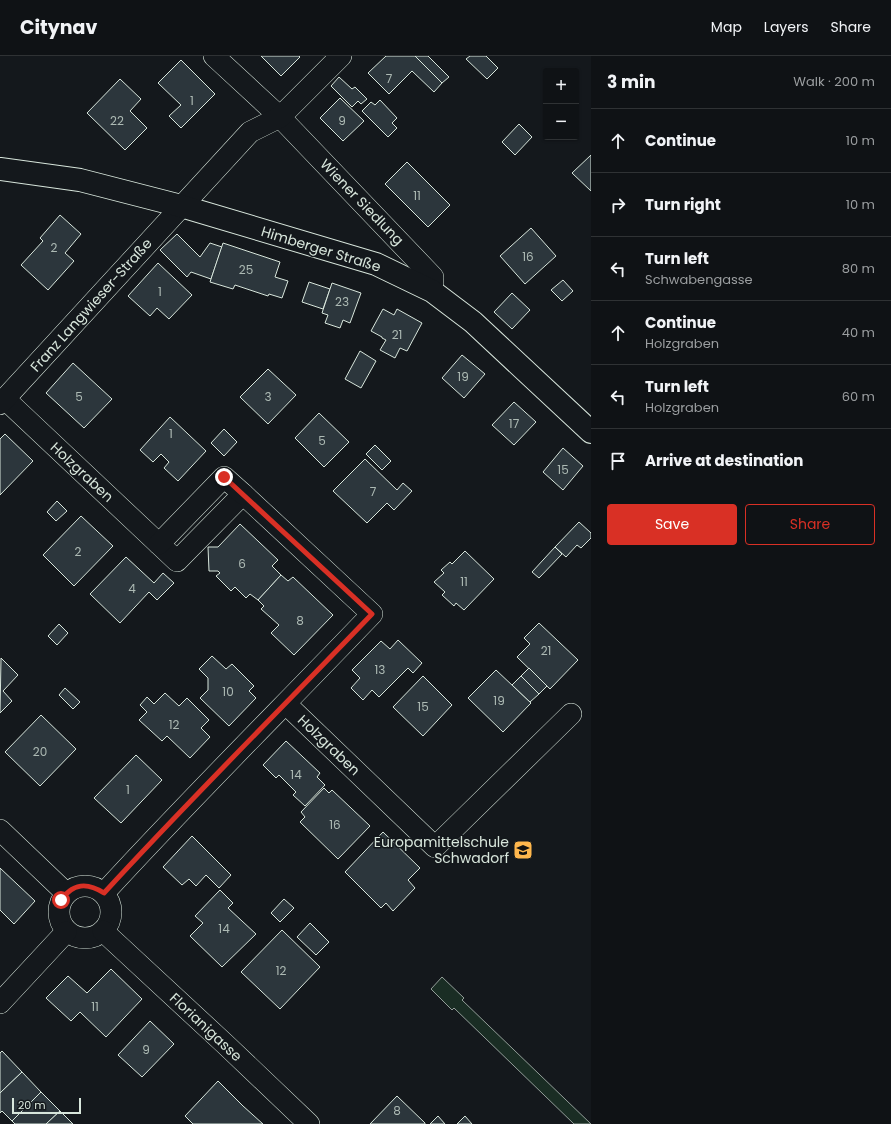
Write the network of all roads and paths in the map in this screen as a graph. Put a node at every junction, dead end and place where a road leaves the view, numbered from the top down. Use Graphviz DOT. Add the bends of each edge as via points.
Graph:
graph roads {
  1 [pos="214,56"];
  2 [pos="341,56"];
  3 [pos="280,117"];
  4 [pos="0,169"];
  5 [pos="181,206"];
  6 [pos="432,291"];
  7 [pos="2,402"];
  8 [pos="591,432"];
  9 [pos="286,704"];
  10 [pos="571,714"];
  11 [pos="0,830"];
  12 [pos="66,893"];
  13 [pos="104,893"];
  14 [pos="103,931"];
  15 [pos="66,932"];
  16 [pos="0,1003"];
  17 [pos="309,1124"];
  1 -- 3 [label="street, Wiener Siedlung"];
  2 -- 3 [label="street"];
  3 -- 5 [label="street" via="250,132"];
  3 -- 6 [label="street, Wiener Siedlung" via="433,276"];
  4 -- 5 [label="main road, Himberger Straße" via="80,180"];
  5 -- 6 [label="main road, Himberger Straße" via="376,264"];
  5 -- 7 [label="street, Franz Langwieser-Straße"];
  6 -- 8 [label="main road, Himberger Straße" via="473,322"];
  7 -- 9 [label="street, Holzgraben" via="177,562 243,494 372,614"];
  9 -- 10 [label="street, Holzgraben" via="436,847"];
  9 -- 13 [label="street"];
  11 -- 12 [label="street"];
  12 -- 13 [label="street" via="78,886 90,886"];
  12 -- 15 [label="street" via="59,908 59,918"];
  13 -- 14 [label="street" via="111,906 111,915"];
  14 -- 15 [label="street" via="82,938"];
  14 -- 17 [label="street, Florianigasse"];
  15 -- 16 [label="street"];
}
